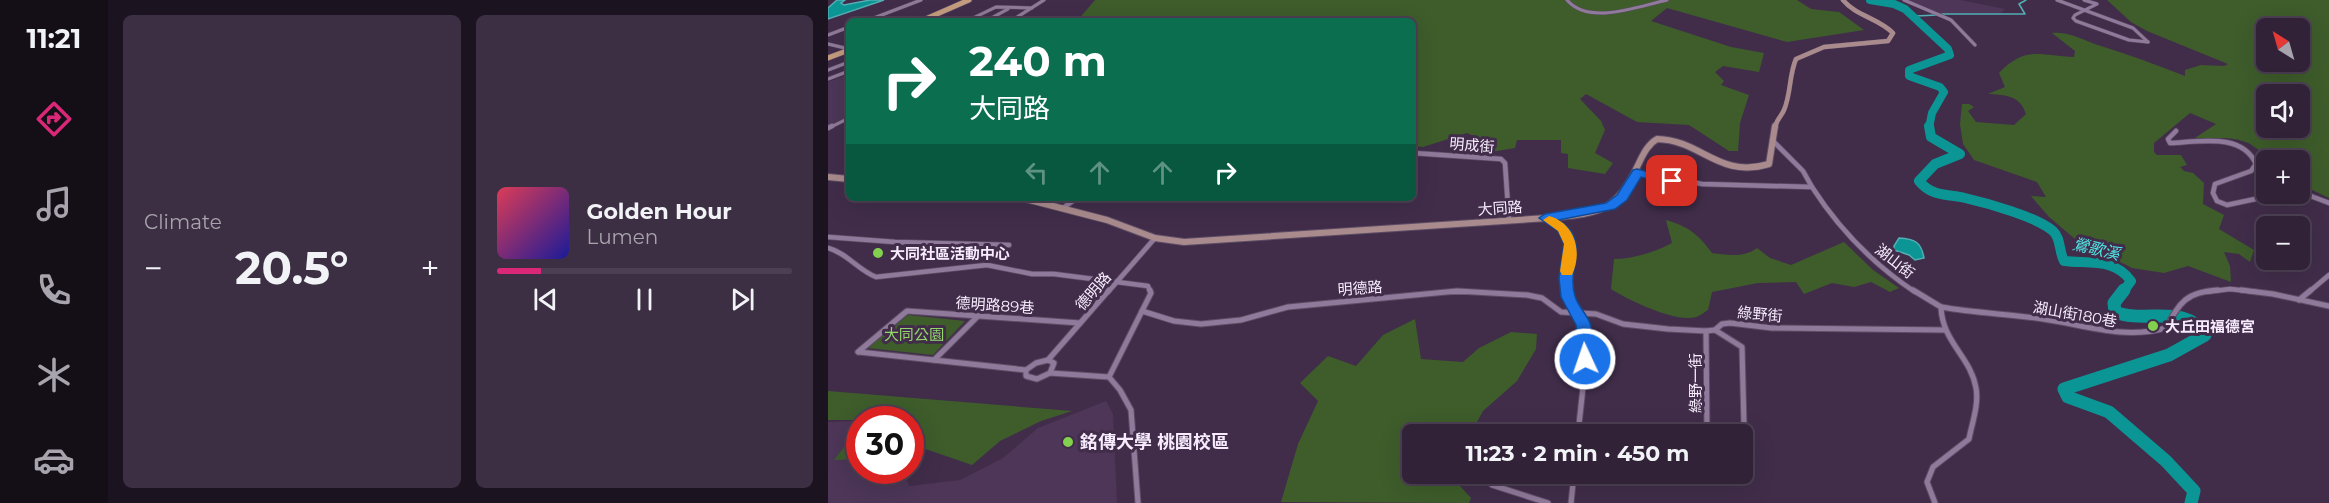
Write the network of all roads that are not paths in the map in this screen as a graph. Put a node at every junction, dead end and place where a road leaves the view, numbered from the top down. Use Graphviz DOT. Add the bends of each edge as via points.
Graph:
graph roads {
  1 [pos="921,0"];
  2 [pos="969,0"];
  3 [pos="1044,0"];
  4 [pos="1567,0"];
  5 [pos="1667,0"];
  6 [pos="1843,0"];
  7 [pos="1904,0"];
  8 [pos="2057,0"];
  9 [pos="2084,0"];
  10 [pos="1010,7"];
  11 [pos="1032,8"];
  12 [pos="2083,11"];
  13 [pos="874,18"];
  14 [pos="928,18"];
  15 [pos="973,18"];
  16 [pos="991,18"];
  17 [pos="1016,18"];
  18 [pos="846,28"];
  19 [pos="828,35"];
  20 [pos="828,44"];
  21 [pos="1975,45"];
  22 [pos="846,49"];
  23 [pos="846,51"];
  24 [pos="828,58"];
  25 [pos="846,63"];
  26 [pos="828,70"];
  27 [pos="846,72"];
  28 [pos="828,79"];
  29 [pos="846,119"];
  30 [pos="828,128"];
  31 [pos="2176,131"];
  32 [pos="1772,140"];
  33 [pos="1416,153"];
  34 [pos="2256,164"];
  35 [pos="2256,164"];
  36 [pos="1637,172"];
  37 [pos="828,177"];
  38 [pos="846,179"];
  39 [pos="1812,187"];
  40 [pos="2310,196"];
  41 [pos="2256,199"];
  42 [pos="1034,201"];
  43 [pos="1073,201"];
  44 [pos="2329,203"];
  45 [pos="1063,208"];
  46 [pos="1545,218"];
  47 [pos="1509,221"];
  48 [pos="828,237"];
  49 [pos="1155,238"];
  50 [pos="1010,246"];
  51 [pos="828,248"];
  52 [pos="2329,275"];
  53 [pos="1116,282"];
  54 [pos="2299,300"];
  55 [pos="2329,306"];
  56 [pos="1941,307"];
  57 [pos="1142,311"];
  58 [pos="1578,312"];
  59 [pos="978,316"];
  60 [pos="1081,323"];
  61 [pos="1715,330"];
  62 [pos="1945,330"];
  63 [pos="1706,331"];
  64 [pos="934,360"];
  65 [pos="1048,360"];
  66 [pos="1026,370"];
  67 [pos="1050,373"];
  68 [pos="1108,377"];
  69 [pos="1579,424"];
  70 [pos="1707,424"];
  71 [pos="1743,424"];
  72 [pos="1573,484"];
  73 [pos="1492,485"];
  74 [pos="1137,503"];
  75 [pos="1548,503"];
  76 [pos="1570,503"];
  77 [pos="1935,503"];
  1 -- 13 [label="street"];
  2 -- 14 [label="main road"];
  3 -- 11 [label="street"];
  4 -- 5 [label="street" via="1587,12 1601,13"];
  6 -- 32 [label="street, 大同路" via="1856,14 1888,27 1892,37 1888,41 1824,47 1796,59"];
  7 -- 21 [label="street" via="1951,20"];
  8 -- 12 [label="street"];
  9 -- 12 [label="street" via="2097,4"];
  10 -- 11 [label="street"];
  10 -- 15 [label="street" via="996,7"];
  10 -- 16 [label="street"];
  11 -- 17 [label="street"];
  12 -- 12 [label="street" via="2074,19 2129,40 2148,42 2133,28"];
  18 -- 19 [label="street"];
  20 -- 22 [label="street"];
  23 -- 24 [label="main road"];
  25 -- 26 [label="street"];
  27 -- 28 [label="street"];
  29 -- 30 [label="street"];
  31 -- 35 [label="street" via="2168,139 2170,143 2238,144"];
  32 -- 36 [label="street, 大同路" via="1769,164 1749,168 1724,165 1669,138 1655,139 1648,145"];
  32 -- 39 [label="street, 湖山街" via="1803,171"];
  33 -- 47 [label="street, 明成街" via="1501,159 1506,163"];
  34 -- 41 [label="street" via="2251,171 2215,184 2213,193 2217,201 2227,205"];
  36 -- 39 [label="street" via="1672,181 1733,188"];
  36 -- 46 [label="street, 大同路" via="1622,198 1610,207"];
  37 -- 38 [label="street"];
  39 -- 56 [label="street, 湖山街" via="1826,211 1856,245 1904,284"];
  40 -- 44 [label="street"];
  42 -- 45 [label="street, 大同路"];
  43 -- 45 [label="street"];
  45 -- 49 [label="street, 大同路"];
  46 -- 47 [label="street, 大同路"];
  46 -- 58 [label="street" via="1563,229 1570,244 1568,297"];
  47 -- 49 [label="street, 大同路" via="1217,241"];
  48 -- 50 [label="street"];
  49 -- 53 [label="street, 德明路"];
  51 -- 53 [label="street" via="843,252 863,272 876,277 987,265 1032,274"];
  52 -- 54 [label="street"];
  53 -- 57 [label="street" via="1151,289"];
  53 -- 60 [label="street, 德明路"];
  54 -- 55 [label="street, 湖山街180巷"];
  54 -- 56 [label="street, 湖山街180巷" via="2250,291 2195,294 2180,303 2166,328 2153,333 2122,334"];
  56 -- 62 [label="street"];
  57 -- 58 [label="street, 明德路" via="1201,324 1241,320 1288,307 1457,291 1527,295 1542,298 1560,312"];
  57 -- 68 [label="street"];
  58 -- 63 [label="street, 綠野街" via="1623,324"];
  58 -- 69 [label="street" via="1583,325 1585,359"];
  59 -- 60 [label="street, 德明路89巷"];
  59 -- 64 [label="street"];
  59 -- 64 [label="street, 德明路89巷" via="907,310 858,352"];
  60 -- 65 [label="street, 德明路"];
  61 -- 62 [label="street, 綠野街" via="1730,323 1772,328"];
  61 -- 63 [label="street, 綠野街"];
  61 -- 71 [label="street" via="1742,347"];
  62 -- 77 [label="street" via="1976,385 1975,408 1970,439 1933,466 1927,482"];
  63 -- 70 [label="street, 綠野一街"];
  64 -- 66 [label="street"];
  65 -- 66 [label="street, 德明路"];
  65 -- 67 [label="street" via="1054,366"];
  66 -- 67 [label="street" via="1026,376 1032,379"];
  67 -- 68 [label="street"];
  68 -- 74 [label="street" via="1131,410"];
  72 -- 76 [label="street"];
  73 -- 75 [label="street"];
}
